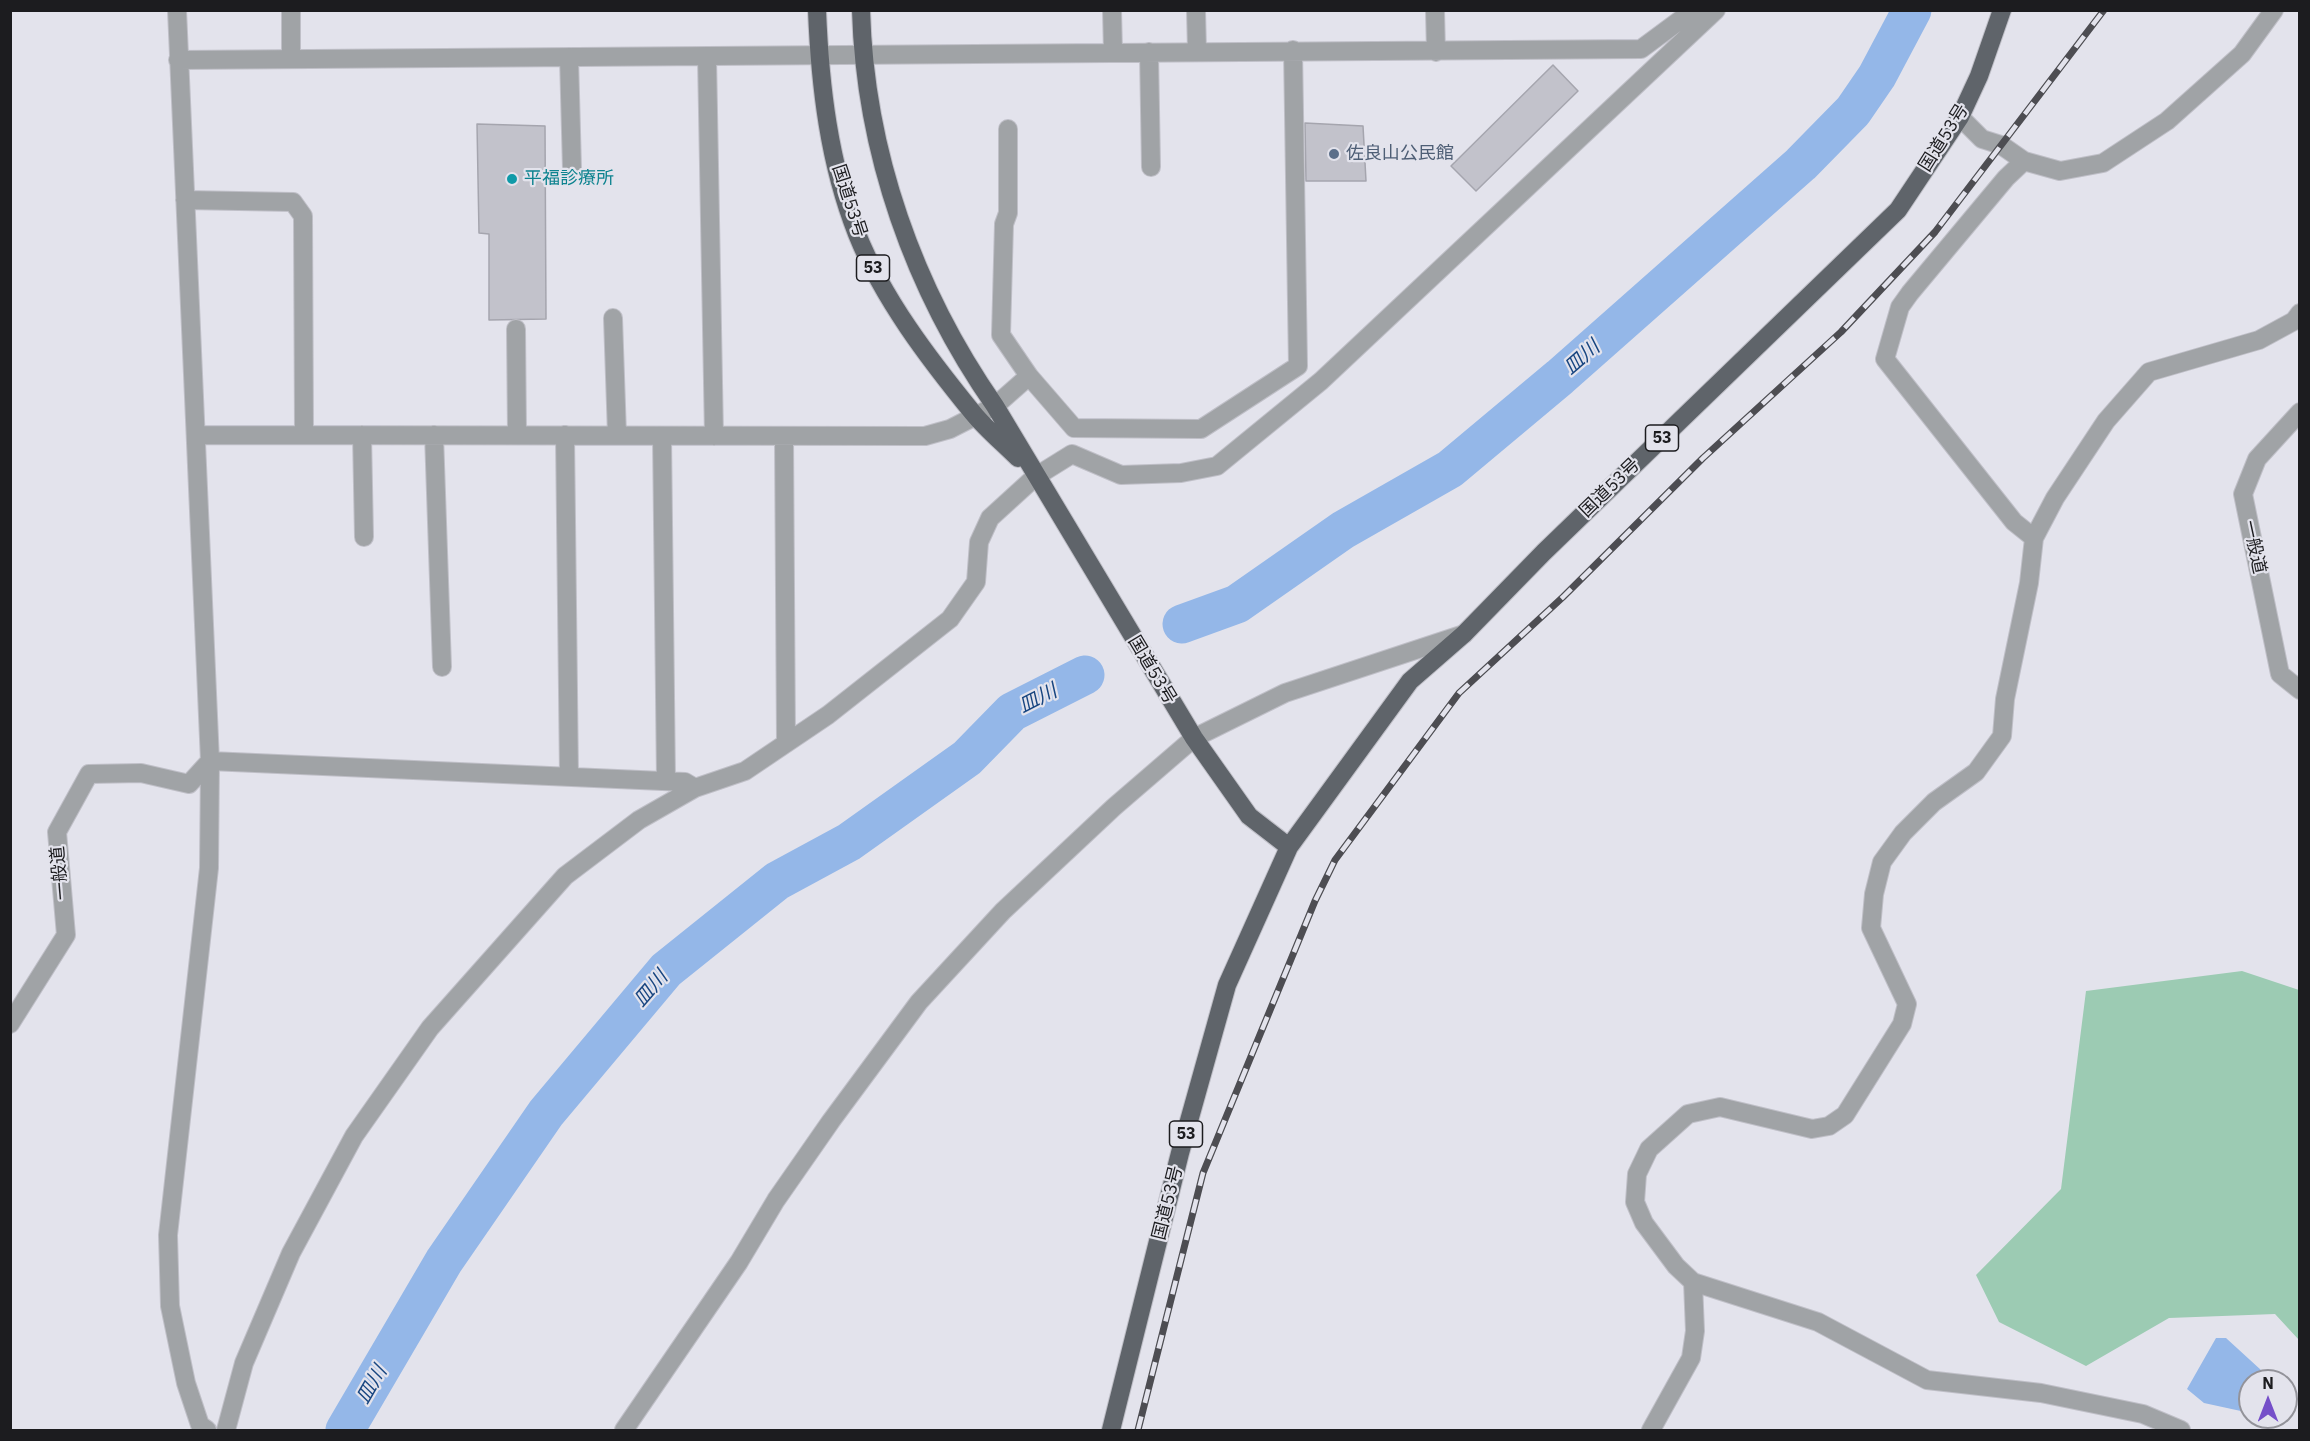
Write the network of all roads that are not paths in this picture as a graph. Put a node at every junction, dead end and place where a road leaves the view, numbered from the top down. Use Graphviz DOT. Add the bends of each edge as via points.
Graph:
graph roads {
  1 [pos="177,10"];
  2 [pos="291,10"];
  3 [pos="817,10"];
  4 [pos="861,10"];
  5 [pos="1112,10"];
  6 [pos="1196,10"];
  7 [pos="1435,10"];
  8 [pos="1699,10"];
  9 [pos="1716,10"];
  10 [pos="2002,10"];
  11 [pos="2274,10"];
  12 [pos="1641,49"];
  13 [pos="1293,50"];
  14 [pos="1197,51"];
  15 [pos="1113,52"];
  16 [pos="1149,52"];
  17 [pos="1436,52"];
  18 [pos="819,54"];
  19 [pos="862,54"];
  20 [pos="569,57"];
  21 [pos="706,57"];
  22 [pos="291,58"];
  23 [pos="178,60"];
  24 [pos="1648,75"];
  25 [pos="1960,117"];
  26 [pos="1008,129"];
  27 [pos="2024,160"];
  28 [pos="1151,167"];
  29 [pos="572,169"];
  30 [pos="185,200"];
  31 [pos="613,318"];
  32 [pos="2298,323"];
  33 [pos="516,329"];
  34 [pos="1298,366"];
  35 [pos="1029,376"];
  36 [pos="1321,381"];
  37 [pos="995,406"];
  38 [pos="2300,412"];
  39 [pos="974,415"];
  40 [pos="196,435"];
  41 [pos="304,435"];
  42 [pos="362,435"];
  43 [pos="434,435"];
  44 [pos="517,435"];
  45 [pos="565,435"];
  46 [pos="617,435"];
  47 [pos="662,436"];
  48 [pos="714,436"];
  49 [pos="784,436"];
  50 [pos="1035,477"];
  51 [pos="364,537"];
  52 [pos="2034,538"];
  53 [pos="1464,634"];
  54 [pos="442,667"];
  55 [pos="2300,690"];
  56 [pos="1194,738"];
  57 [pos="786,743"];
  58 [pos="210,761"];
  59 [pos="569,777"];
  60 [pos="666,781"];
  61 [pos="695,788"];
  62 [pos="1289,846"];
  63 [pos="10,1024"];
  64 [pos="1693,1282"];
  65 [pos="207,1431"];
  66 [pos="226,1431"];
  67 [pos="624,1431"];
  68 [pos="1111,1431"];
  69 [pos="1651,1431"];
  70 [pos="2181,1431"];
  1 -- 23 [label="street"];
  2 -- 22 [label="street"];
  3 -- 18 [label="highway, 国道53号 / 53"];
  4 -- 19 [label="highway, 国道53号 / 53"];
  5 -- 15 [label="street"];
  6 -- 14 [label="street"];
  7 -- 17 [label="street"];
  8 -- 12 [label="street"];
  9 -- 24 [label="street"];
  10 -- 25 [label="highway, 国道53号 / 53"];
  11 -- 27 [label="street" via="2226,69 2167,121 2103,163 2060,171"];
  12 -- 17 [label="street"];
  12 -- 24 [label="street"];
  13 -- 14 [label="street"];
  13 -- 17 [label="street"];
  13 -- 34 [label="street"];
  14 -- 16 [label="street"];
  15 -- 16 [label="street"];
  15 -- 19 [label="street"];
  16 -- 28 [label="street"];
  18 -- 19 [label="street"];
  18 -- 21 [label="street"];
  18 -- 39 [label="highway, 国道53号 / 53" via="832,147 858,234 900,315"];
  19 -- 37 [label="highway, 国道53号 / 53" via="874,134 901,225 974,376"];
  20 -- 21 [label="street"];
  20 -- 22 [label="street"];
  20 -- 29 [label="street"];
  21 -- 48 [label="street"];
  22 -- 23 [label="street"];
  23 -- 30 [label="street"];
  24 -- 36 [label="street"];
  25 -- 27 [label="street" via="1982,139 2001,145"];
  25 -- 53 [label="highway, 国道53号 / 53" via="1898,210"];
  26 -- 35 [label="street" via="1001,335"];
  27 -- 52 [label="street" via="1900,307 1885,359 2014,522"];
  30 -- 40 [label="street"];
  30 -- 41 [label="street" via="293,202 303,216"];
  31 -- 46 [label="street"];
  32 -- 52 [label="street" via="2259,340 2149,372 2106,421 2055,498"];
  33 -- 44 [label="street"];
  34 -- 35 [label="street" via="1201,429 1074,428"];
  34 -- 36 [label="street"];
  35 -- 37 [label="street"];
  36 -- 50 [label="street" via="1217,466 1181,473 1121,475 1072,454"];
  37 -- 39 [label="street"];
  37 -- 50 [label="highway, 国道53号 / 53"];
  38 -- 55 [label="street, 一般道" via="2257,459 2243,494 2280,674"];
  39 -- 49 [label="street" via="950,429 926,436"];
  39 -- 50 [label="highway, 国道53号 / 53"];
  40 -- 41 [label="street"];
  40 -- 58 [label="street"];
  41 -- 42 [label="street"];
  42 -- 43 [label="street"];
  42 -- 51 [label="street"];
  43 -- 44 [label="street"];
  43 -- 54 [label="street"];
  44 -- 45 [label="street"];
  45 -- 46 [label="street"];
  45 -- 59 [label="street"];
  46 -- 47 [label="street"];
  47 -- 48 [label="street"];
  47 -- 60 [label="street"];
  48 -- 49 [label="street"];
  49 -- 57 [label="street"];
  50 -- 56 [label="highway, 国道53号 / 53"];
  50 -- 57 [label="street" via="990,518 979,542 976,582 950,619"];
  52 -- 64 [label="street" via="2002,736 1976,772 1934,802 1903,833 1882,862 1871,928 1907,1004 1902,1024 1845,1115 1829,1126 1812,1129 1720,1107 1688,1114 1649,1149 1637,1174 1635,1202 1644,1223"];
  53 -- 56 [label="street" via="1285,693"];
  53 -- 62 [label="highway, 国道53号 / 53" via="1410,681"];
  56 -- 62 [label="highway, 国道53号 / 53" via="1249,816"];
  56 -- 67 [label="street" via="1003,911 919,1002 776,1200 739,1262"];
  57 -- 61 [label="street" via="745,771"];
  58 -- 59 [label="street"];
  58 -- 63 [label="street, 一般道" via="189,784 141,773 88,774 57,832 66,935"];
  58 -- 65 [label="street" via="209,868 168,1235 170,1306 186,1383 200,1425"];
  59 -- 60 [label="street"];
  60 -- 61 [label="street" via="685,782"];
  61 -- 66 [label="street" via="639,820 565,876 430,1028 354,1136 291,1253 244,1363"];
  62 -- 68 [label="highway, 国道53号 / 53" via="1227,985 1180,1153"];
  64 -- 69 [label="street" via="1695,1331 1691,1358"];
  64 -- 70 [label="street" via="1818,1322 1927,1380 2041,1393 2143,1414"];
}
